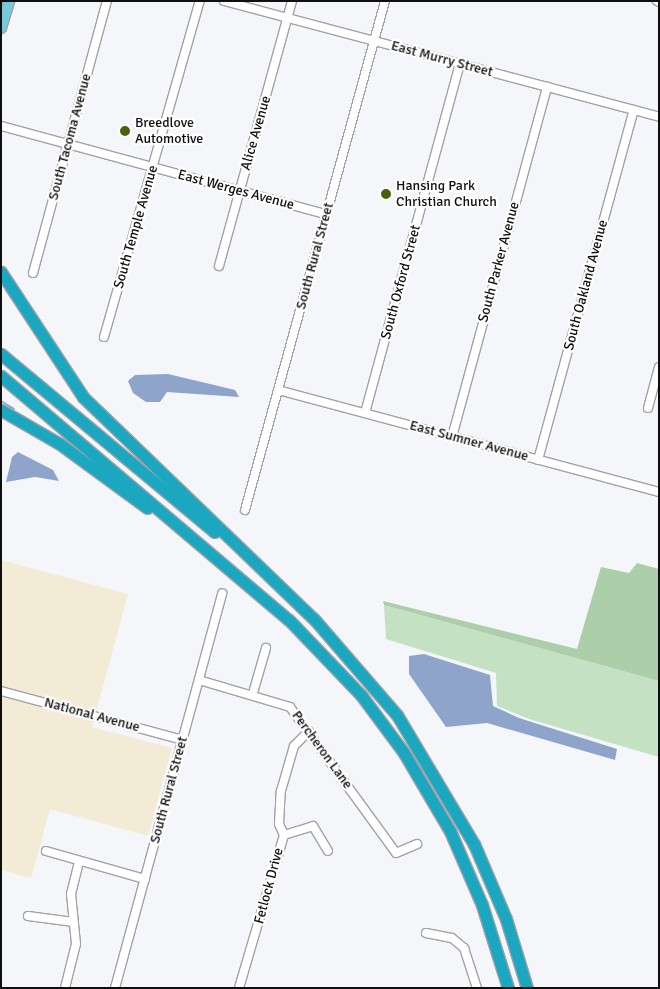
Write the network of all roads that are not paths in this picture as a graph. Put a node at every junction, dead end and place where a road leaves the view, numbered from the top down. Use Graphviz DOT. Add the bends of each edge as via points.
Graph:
graph roads {
  1 [pos="8,1"];
  2 [pos="107,1"];
  3 [pos="200,1"];
  4 [pos="224,1"];
  5 [pos="292,1"];
  6 [pos="385,1"];
  7 [pos="288,18"];
  8 [pos="1,28"];
  9 [pos="374,41"];
  10 [pos="460,64"];
  11 [pos="547,87"];
  12 [pos="634,110"];
  13 [pos="659,117"];
  14 [pos="1,126"];
  15 [pos="68,144"];
  16 [pos="154,167"];
  17 [pos="240,190"];
  18 [pos="326,214"];
  19 [pos="219,266"];
  20 [pos="1,272"];
  21 [pos="33,273"];
  22 [pos="104,337"];
  23 [pos="1,354"];
  24 [pos="659,367"];
  25 [pos="1,376"];
  26 [pos="278,390"];
  27 [pos="648,408"];
  28 [pos="1,410"];
  29 [pos="365,413"];
  30 [pos="452,437"];
  31 [pos="538,460"];
  32 [pos="659,492"];
  33 [pos="245,510"];
  34 [pos="272,579"];
  35 [pos="222,593"];
  36 [pos="257,593"];
  37 [pos="266,648"];
  38 [pos="199,680"];
  39 [pos="1,691"];
  40 [pos="253,693"];
  41 [pos="308,731"];
  42 [pos="183,740"];
  43 [pos="284,835"];
  44 [pos="417,844"];
  45 [pos="46,851"];
  46 [pos="328,851"];
  47 [pos="79,861"];
  48 [pos="145,879"];
  49 [pos="28,916"];
  50 [pos="74,922"];
  51 [pos="426,933"];
  52 [pos="65,987"];
  53 [pos="74,988"];
  54 [pos="115,988"];
  55 [pos="239,988"];
  56 [pos="478,988"];
  57 [pos="508,988"];
  58 [pos="527,988"];
  1 -- 8 [label="main road"];
  2 -- 15 [label="street, South Tacoma Avenue"];
  3 -- 16 [label="street, South Temple Avenue"];
  4 -- 7 [label="street, East Murry Street"];
  5 -- 7 [label="street, Alice Avenue"];
  6 -- 9 [label="street, South Rural Street"];
  7 -- 9 [label="street, East Murry Street"];
  7 -- 17 [label="street, Alice Avenue"];
  9 -- 10 [label="street, East Murry Street"];
  9 -- 18 [label="street, South Rural Street"];
  10 -- 11 [label="street, East Murry Street"];
  10 -- 29 [label="street, South Oxford Street"];
  11 -- 12 [label="street, East Murry Street"];
  11 -- 30 [label="street, South Parker Avenue"];
  12 -- 13 [label="street, East Murry Street"];
  12 -- 31 [label="street, South Oakland Avenue"];
  14 -- 15 [label="street, East Werges Avenue"];
  15 -- 16 [label="street, East Werges Avenue"];
  15 -- 21 [label="street, South Tacoma Avenue"];
  16 -- 17 [label="street, East Werges Avenue"];
  16 -- 22 [label="street, South Temple Avenue"];
  17 -- 18 [label="street, East Werges Avenue"];
  17 -- 19 [label="street, Alice Avenue"];
  18 -- 26 [label="street, South Rural Street"];
  20 -- 34 [label="highway" via="83,397"];
  23 -- 34 [label="highway"];
  24 -- 27 [label="street"];
  25 -- 36 [label="highway"];
  26 -- 29 [label="street, East Sumner Avenue"];
  26 -- 33 [label="street, South Rural Street"];
  28 -- 36 [label="highway" via="78,456"];
  29 -- 30 [label="street, East Sumner Avenue"];
  30 -- 31 [label="street, East Sumner Avenue"];
  31 -- 32 [label="street, East Sumner Avenue"];
  34 -- 58 [label="highway" via="367,677 426,757 485,868"];
  35 -- 38 [label="street, South Rural Street"];
  36 -- 57 [label="highway" via="341,672 420,778 471,877"];
  37 -- 40 [label="street"];
  38 -- 40 [label="street, Percheron Lane"];
  38 -- 42 [label="street, South Rural Street"];
  39 -- 42 [label="street, National Avenue"];
  40 -- 41 [label="street, Percheron Lane" via="290,707"];
  41 -- 43 [label="street, Fetlock Drive" via="294,746 281,791 279,824"];
  41 -- 44 [label="street, Percheron Lane" via="396,853"];
  42 -- 48 [label="street, South Rural Street"];
  43 -- 46 [label="street" via="313,826"];
  43 -- 55 [label="street, Fetlock Drive"];
  45 -- 47 [label="street"];
  47 -- 48 [label="street"];
  47 -- 50 [label="street" via="72,890"];
  48 -- 54 [label="street, South Rural Street"];
  49 -- 50 [label="street"];
  50 -- 52 [label="street" via="76,944"];
  51 -- 56 [label="street" via="452,938 464,948"];
  52 -- 53 [label="street"];
}
